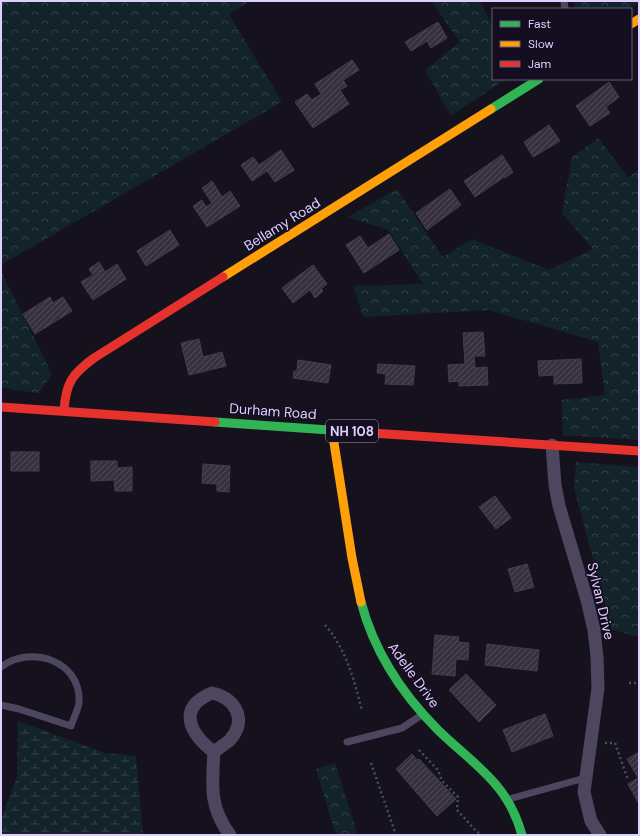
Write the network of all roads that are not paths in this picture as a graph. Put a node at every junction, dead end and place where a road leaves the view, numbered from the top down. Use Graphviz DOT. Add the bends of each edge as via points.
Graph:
graph roads {
  1 [pos="537,80"];
  2 [pos="1,407"];
  3 [pos="64,410"];
  4 [pos="332,430"];
  5 [pos="552,445"];
  6 [pos="639,451"];
  7 [pos="1,667"];
  8 [pos="1,705"];
  9 [pos="423,714"];
  10 [pos="347,742"];
  11 [pos="214,752"];
  12 [pos="585,778"];
  13 [pos="508,799"];
  14 [pos="230,835"];
  15 [pos="522,835"];
  16 [pos="600,835"];
  1 -- 3 [label="street, Bellamy Road" via="78,369 65,391"];
  2 -- 3 [label="street, Durham Road / NH 108"];
  3 -- 4 [label="street, Durham Road / NH 108"];
  4 -- 5 [label="street, Durham Road / NH 108"];
  4 -- 9 [label="street, Adelle Drive" via="353,565 364,617 387,666"];
  5 -- 6 [label="street, Durham Road / NH 108"];
  5 -- 12 [label="street, Sylvan Drive" via="558,506 587,600 597,657 598,688"];
  7 -- 8 [label="lane" via="21,656 53,660 65,668 72,678 79,704 71,726"];
  9 -- 10 [label="lane" via="402,728"];
  9 -- 13 [label="street, Adelle Drive" via="497,785"];
  11 -- 14 [label="street" via="214,804"];
  12 -- 13 [label="lane"];
  12 -- 16 [label="street, Sylvan Drive" via="584,792 587,805"];
  13 -- 15 [label="street, Adelle Drive" via="516,814"];
}
